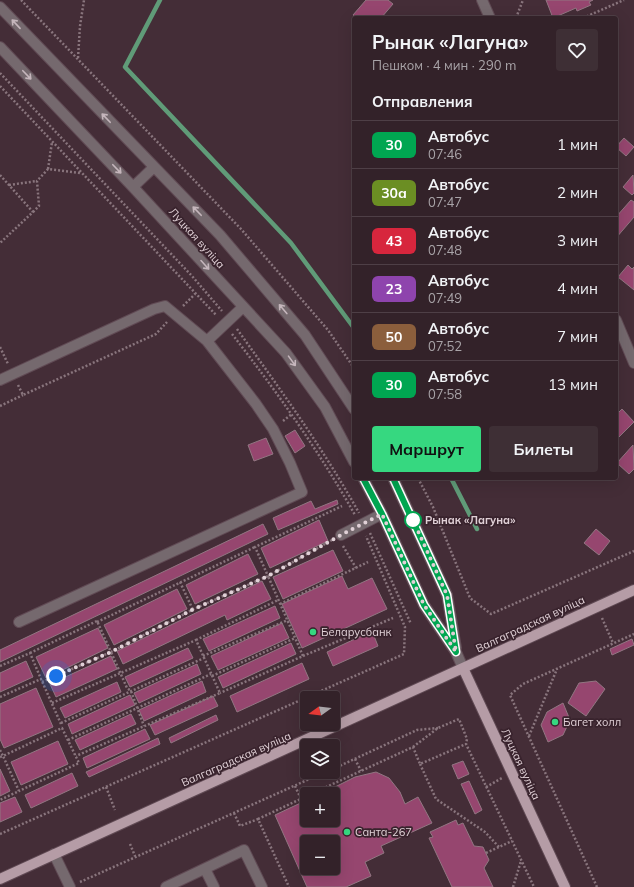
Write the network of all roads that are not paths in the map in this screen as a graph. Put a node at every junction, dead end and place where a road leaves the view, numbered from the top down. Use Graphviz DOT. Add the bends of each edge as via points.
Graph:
graph roads {
  1 [pos="482,0"];
  2 [pos="0,7"];
  3 [pos="489,16"];
  4 [pos="0,47"];
  5 [pos="154,167"];
  6 [pos="133,187"];
  7 [pos="243,307"];
  8 [pos="618,325"];
  9 [pos="207,341"];
  10 [pos="634,363"];
  11 [pos="0,380"];
  12 [pos="352,406"];
  13 [pos="352,458"];
  14 [pos="364,480"];
  15 [pos="393,480"];
  16 [pos="382,514"];
  17 [pos="339,536"];
  18 [pos="634,590"];
  19 [pos="19,622"];
  20 [pos="456,652"];
  21 [pos="463,668"];
  22 [pos="54,854"];
  23 [pos="205,869"];
  24 [pos="0,879"];
  25 [pos="74,885"];
  26 [pos="166,887"];
  27 [pos="214,887"];
  28 [pos="262,887"];
  29 [pos="565,887"];
  1 -- 3 [label="street"];
  5 -- 2 [label="street, Луцкая вуліца, one-way"];
  4 -- 6 [label="street, Луцкая вуліца, one-way"];
  5 -- 6 [label="street"];
  12 -- 5 [label="street, Луцкая вуліца, one-way" via="305,335 220,235"];
  6 -- 7 [label="street, Луцкая вуліца, one-way"];
  7 -- 9 [label="street"];
  7 -- 13 [label="street, Луцкая вуліца, one-way" via="286,353 325,407"];
  8 -- 10 [label="street"];
  9 -- 11 [label="street" via="164,306"];
  9 -- 19 [label="street" via="273,429 302,492"];
  14 -- 16 [label="street, Луцкая вуліца"];
  15 -- 20 [label="street, Луцкая вуліца" via="447,595"];
  16 -- 17 [label="street"];
  16 -- 20 [label="street, Луцкая вуліца" via="424,605"];
  18 -- 21 [label="main road, Валгаградская вуліца"];
  20 -- 21 [label="street, Луцкая вуліца"];
  21 -- 22 [label="main road, Валгаградская вуліца"];
  21 -- 29 [label="main road, Луцкая вуліца"];
  22 -- 24 [label="main road, Валгаградская вуліца"];
  22 -- 25 [label="street"];
  23 -- 26 [label="street"];
  23 -- 27 [label="street"];
  23 -- 28 [label="street" via="244,850"];
}
